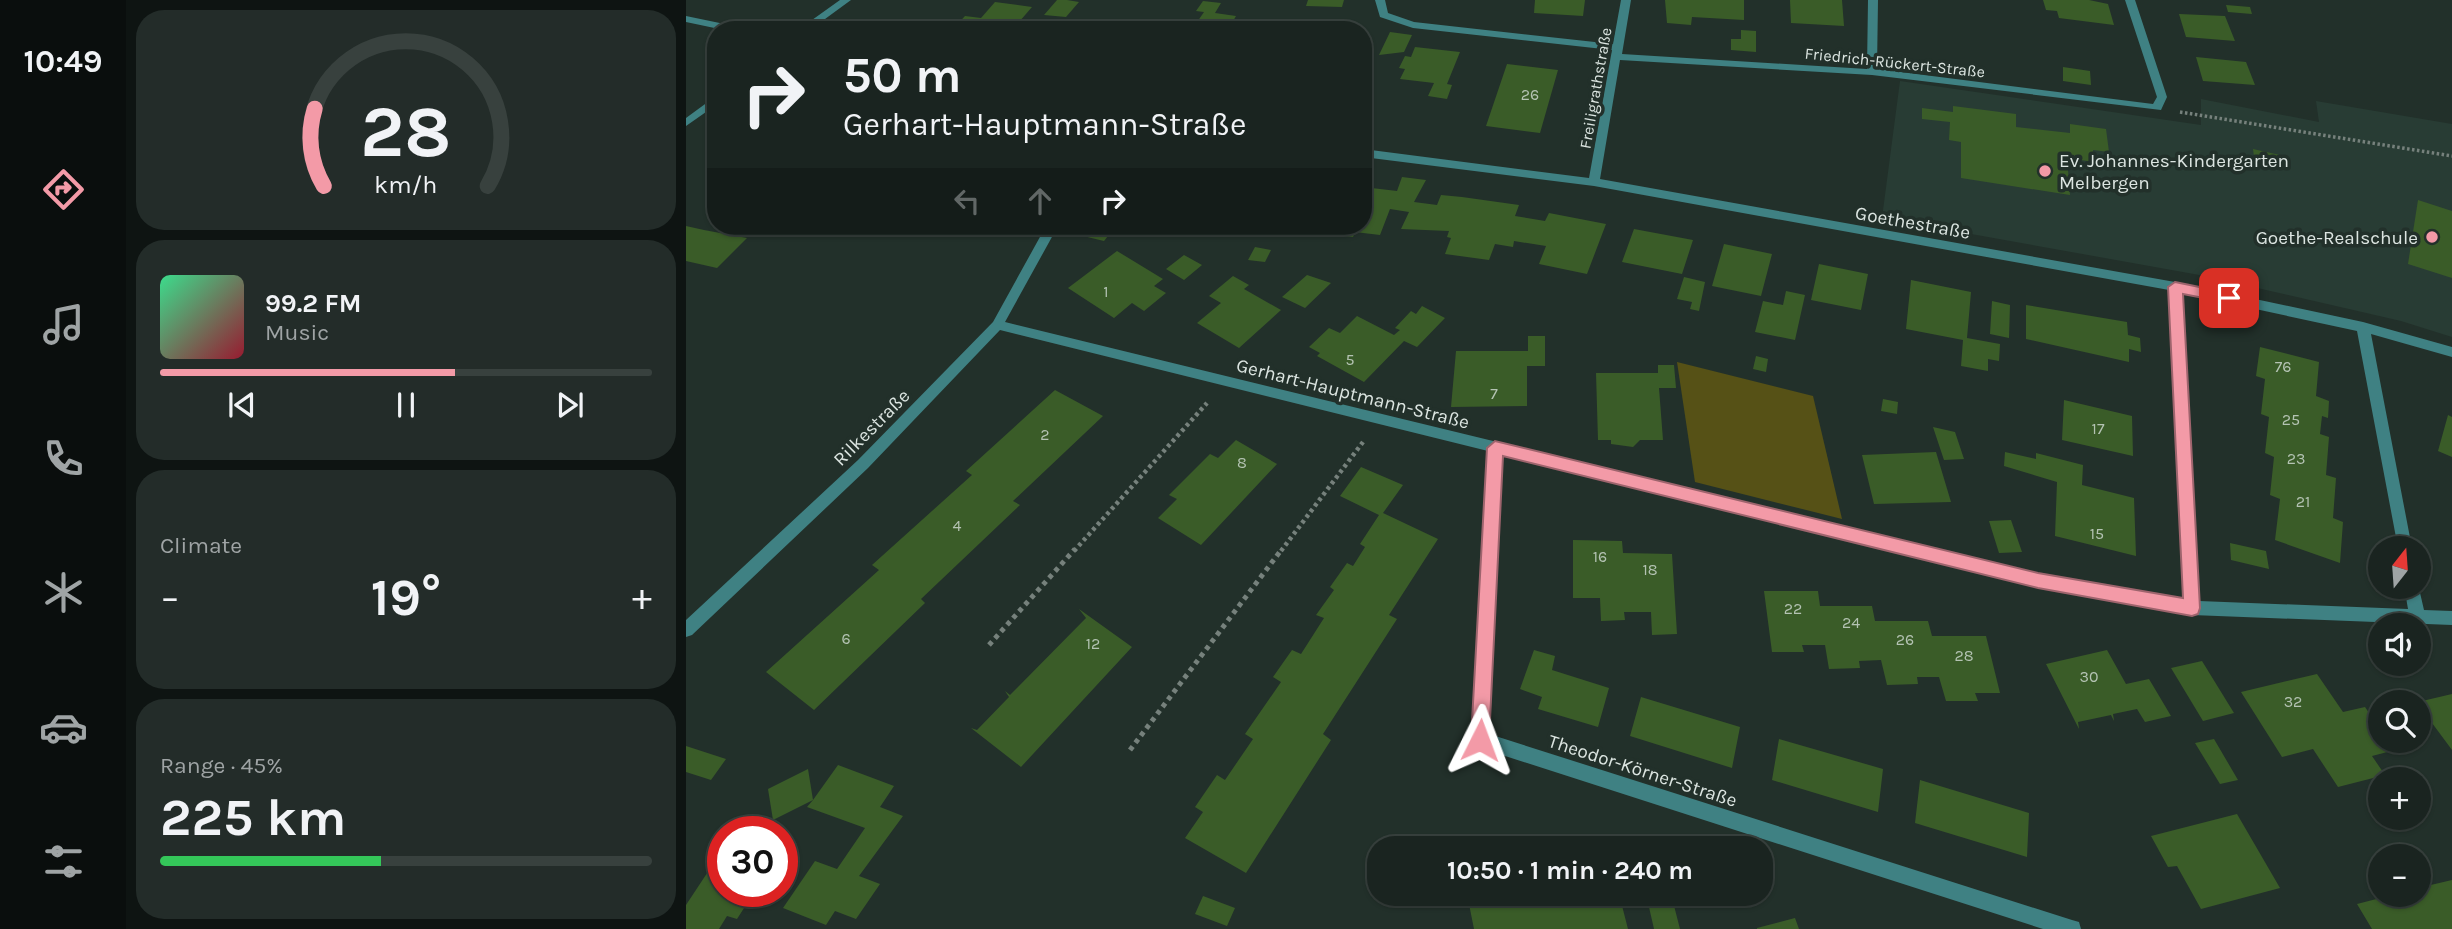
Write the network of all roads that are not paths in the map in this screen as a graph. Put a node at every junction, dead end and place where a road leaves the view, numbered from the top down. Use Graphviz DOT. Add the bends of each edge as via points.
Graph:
graph roads {
  1 [pos="846,0"];
  2 [pos="1380,0"];
  3 [pos="1626,0"];
  4 [pos="1873,0"];
  5 [pos="2130,0"];
  6 [pos="686,19"];
  7 [pos="816,21"];
  8 [pos="707,23"];
  9 [pos="1617,52"];
  10 [pos="1872,72"];
  11 [pos="707,106"];
  12 [pos="686,123"];
  13 [pos="1372,154"];
  14 [pos="1594,182"];
  15 [pos="1047,235"];
  16 [pos="2175,287"];
  17 [pos="997,325"];
  18 [pos="2363,327"];
  19 [pos="2452,352"];
  20 [pos="1495,448"];
  21 [pos="2403,536"];
  22 [pos="2192,608"];
  23 [pos="2368,614"];
  24 [pos="2431,617"];
  25 [pos="2452,618"];
  26 [pos="686,629"];
  27 [pos="2072,929"];
  1 -- 7 [label="street"];
  2 -- 9 [label="street, Friedrich-Rückert-Straße" via="1383,15 1413,25"];
  3 -- 9 [label="street, Freiligrathstraße"];
  4 -- 10 [label="street"];
  5 -- 10 [label="street, Friedrich-Rückert-Straße" via="2162,97 2157,108"];
  6 -- 8 [label="street"];
  9 -- 10 [label="street, Friedrich-Rückert-Straße"];
  9 -- 14 [label="street, Freiligrathstraße"];
  11 -- 12 [label="street"];
  13 -- 14 [label="street, Goethestraße"];
  14 -- 16 [label="street, Goethestraße"];
  15 -- 17 [label="street, Rilkestraße"];
  16 -- 18 [label="street, Goethestraße"];
  16 -- 22 [label="street"];
  17 -- 20 [label="street, Gerhart-Hauptmann-Straße"];
  17 -- 26 [label="street, Rilkestraße" via="863,464"];
  18 -- 19 [label="street, Goethestraße"];
  18 -- 21 [label="street"];
  20 -- 22 [label="street, Gerhart-Hauptmann-Straße" via="2038,581"];
  20 -- 27 [label="street, Theodor-Körner-Straße" via="1480,740"];
  22 -- 23 [label="street, Gerhart-Hauptmann-Straße"];
  24 -- 25 [label="street, Gerhart-Hauptmann-Straße"];
}
